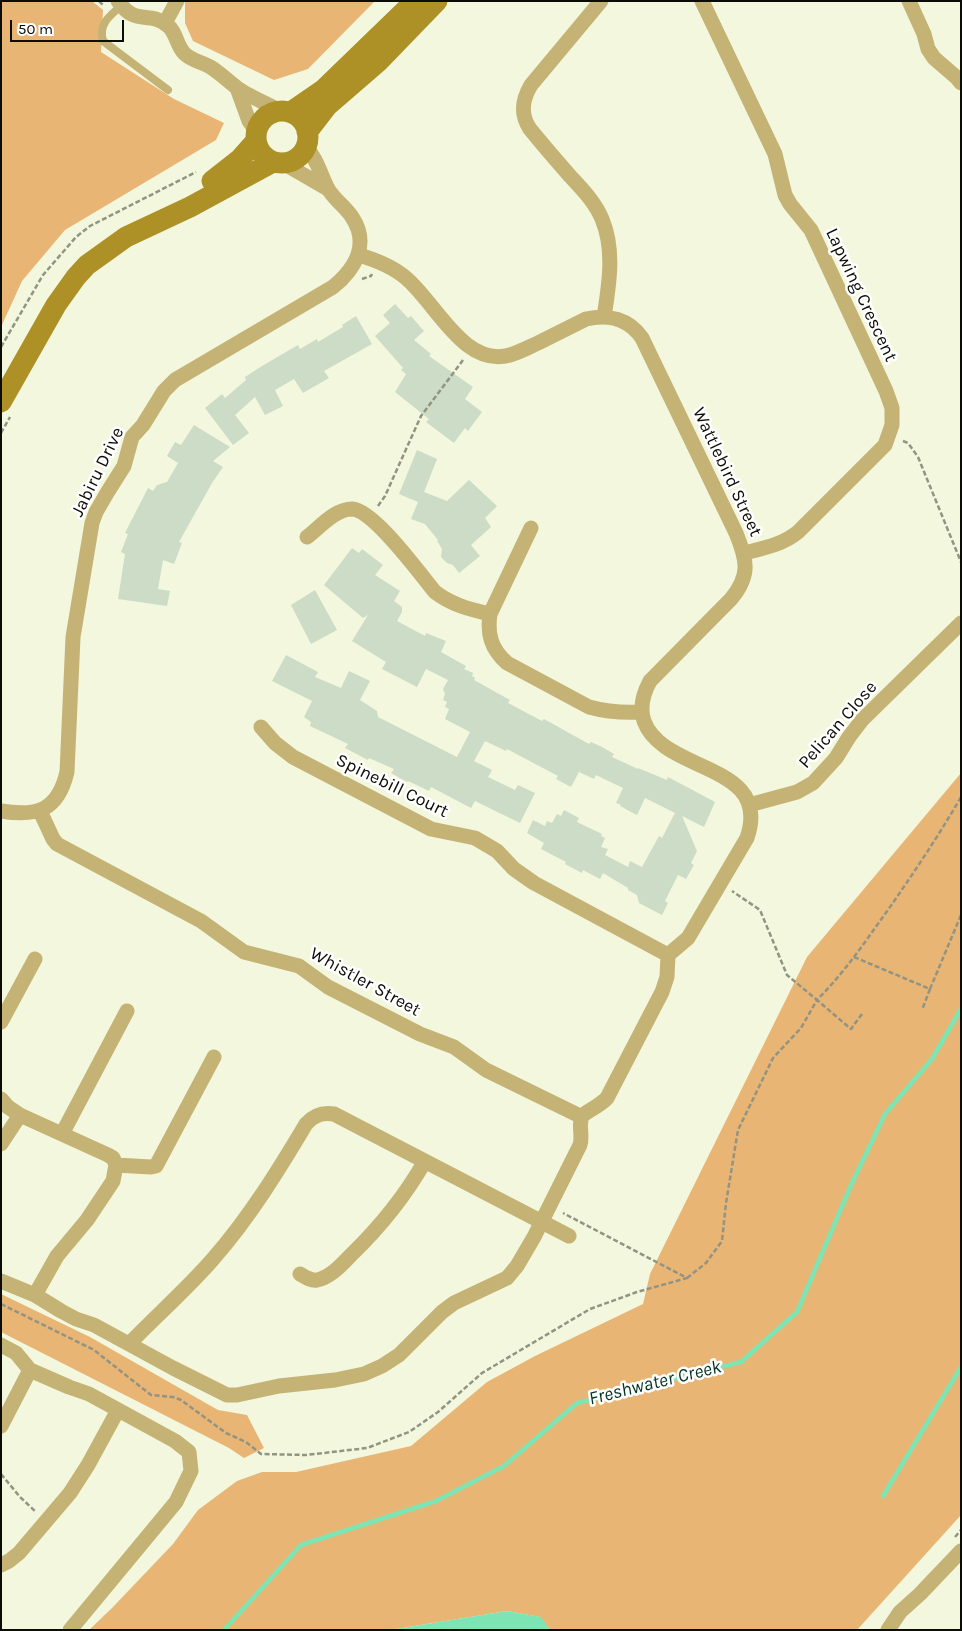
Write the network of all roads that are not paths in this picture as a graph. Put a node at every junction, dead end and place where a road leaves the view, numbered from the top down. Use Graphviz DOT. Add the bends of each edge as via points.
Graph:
graph roads {
  1 [pos="177,1"];
  2 [pos="416,1"];
  3 [pos="437,1"];
  4 [pos="602,1"];
  5 [pos="702,1"];
  6 [pos="909,1"];
  7 [pos="120,4"];
  8 [pos="164,23"];
  9 [pos="961,83"];
  10 [pos="237,88"];
  11 [pos="168,90"];
  12 [pos="286,111"];
  13 [pos="256,136"];
  14 [pos="307,139"];
  15 [pos="278,162"];
  16 [pos="328,189"];
  17 [pos="358,255"];
  18 [pos="604,317"];
  19 [pos="1,378"];
  20 [pos="7,407"];
  21 [pos="531,528"];
  22 [pos="308,537"];
  23 [pos="744,553"];
  24 [pos="490,614"];
  25 [pos="961,622"];
  26 [pos="642,712"];
  27 [pos="261,726"];
  28 [pos="749,805"];
  29 [pos="40,811"];
  30 [pos="1,812"];
  31 [pos="668,955"];
  32 [pos="35,959"];
  33 [pos="127,1011"];
  34 [pos="1,1022"];
  35 [pos="214,1057"];
  36 [pos="1,1099"];
  37 [pos="20,1115"];
  38 [pos="582,1117"];
  39 [pos="62,1134"];
  40 [pos="1,1144"];
  41 [pos="425,1161"];
  42 [pos="116,1165"];
  43 [pos="542,1222"];
  44 [pos="569,1236"];
  45 [pos="300,1274"];
  46 [pos="1,1281"];
  47 [pos="35,1295"];
  48 [pos="130,1343"];
  49 [pos="1,1345"];
  50 [pos="30,1370"];
  51 [pos="118,1410"];
  52 [pos="1,1426"];
  53 [pos="961,1551"];
  54 [pos="1,1565"];
  55 [pos="70,1630"];
  56 [pos="888,1630"];
  1 -- 8 [label="street"];
  2 -- 12 [label="main road" via="323,90"];
  3 -- 14 [label="main road" via="379,61 327,106"];
  4 -- 18 [label="street" via="531,85 522,107 530,129 591,200 602,218 610,269"];
  5 -- 23 [label="street, Lapwing Crescent" via="775,154 785,195 811,230 892,408 889,436 877,455 789,540"];
  6 -- 9 [label="street" via="931,53"];
  7 -- 8 [label="street" via="125,12 135,17"];
  7 -- 11 [label="lane" via="103,26 103,41"];
  8 -- 10 [label="street" via="171,28 186,55 210,67"];
  10 -- 12 [label="street"];
  10 -- 13 [label="street"];
  12 -- 13 [label="main road" via="265,117"];
  12 -- 14 [label="main road" via="304,123"];
  13 -- 15 [label="main road" via="262,154"];
  13 -- 19 [label="main road" via="240,160 210,182 129,222 81,255 54,286"];
  14 -- 15 [label="main road" via="296,158"];
  14 -- 16 [label="street"];
  15 -- 16 [label="street"];
  15 -- 20 [label="main road" via="126,237 88,265 56,306"];
  16 -- 17 [label="street" via="355,223 360,240"];
  17 -- 18 [label="street, Wattlebird Street" via="378,261 408,279 460,339 479,353 495,357 511,355 586,320"];
  17 -- 29 [label="street, Jabiru Drive" via="347,276 333,287 175,380 132,437 124,466 92,523 73,636 67,772 56,800"];
  18 -- 23 [label="street, Wattlebird Street" via="630,324 648,345"];
  21 -- 24 [label="street"];
  22 -- 24 [label="street" via="343,511 362,512 446,601"];
  23 -- 26 [label="street, Wattlebird Street" via="744,579 738,591 650,681 643,696"];
  24 -- 26 [label="street" via="489,637 499,656 507,663 590,707 622,713"];
  25 -- 28 [label="street, Pelican Close" via="862,720 826,771 813,783 797,792"];
  26 -- 28 [label="street" via="647,728 658,741 734,783"];
  27 -- 31 [label="street, Spinebill Court" via="293,757 431,829 475,838 497,851 534,883"];
  28 -- 31 [label="street" via="751,817 747,838 688,938"];
  29 -- 30 [label="street" via="26,814"];
  29 -- 38 [label="street, Whistler Street" via="57,844 201,921 244,952 298,966 328,987 420,1034 454,1046 486,1070"];
  31 -- 38 [label="street" via="667,977 662,992 610,1092 600,1105"];
  32 -- 34 [label="street"];
  33 -- 39 [label="street"];
  35 -- 42 [label="street" via="156,1166"];
  36 -- 37 [label="street"];
  37 -- 39 [label="street"];
  37 -- 40 [label="street"];
  38 -- 43 [label="street" via="582,1140"];
  39 -- 42 [label="street" via="108,1154"];
  41 -- 43 [label="street"];
  41 -- 45 [label="street" via="401,1200 338,1268 316,1280"];
  41 -- 48 [label="street" via="334,1114 318,1114 312,1118 263,1194 213,1259"];
  42 -- 47 [label="street" via="113,1181 57,1256"];
  43 -- 44 [label="street"];
  43 -- 48 [label="street" via="507,1278 454,1303 399,1355 364,1374 227,1394"];
  46 -- 47 [label="street"];
  47 -- 48 [label="street" via="76,1319"];
  49 -- 50 [label="street" via="16,1353"];
  50 -- 51 [label="street" via="89,1394"];
  50 -- 52 [label="street"];
  51 -- 54 [label="street" via="70,1493 19,1553"];
  51 -- 55 [label="street" via="184,1447 189,1452 190,1471 176,1502 164,1518"];
  53 -- 56 [label="street" via="900,1612"];
}
